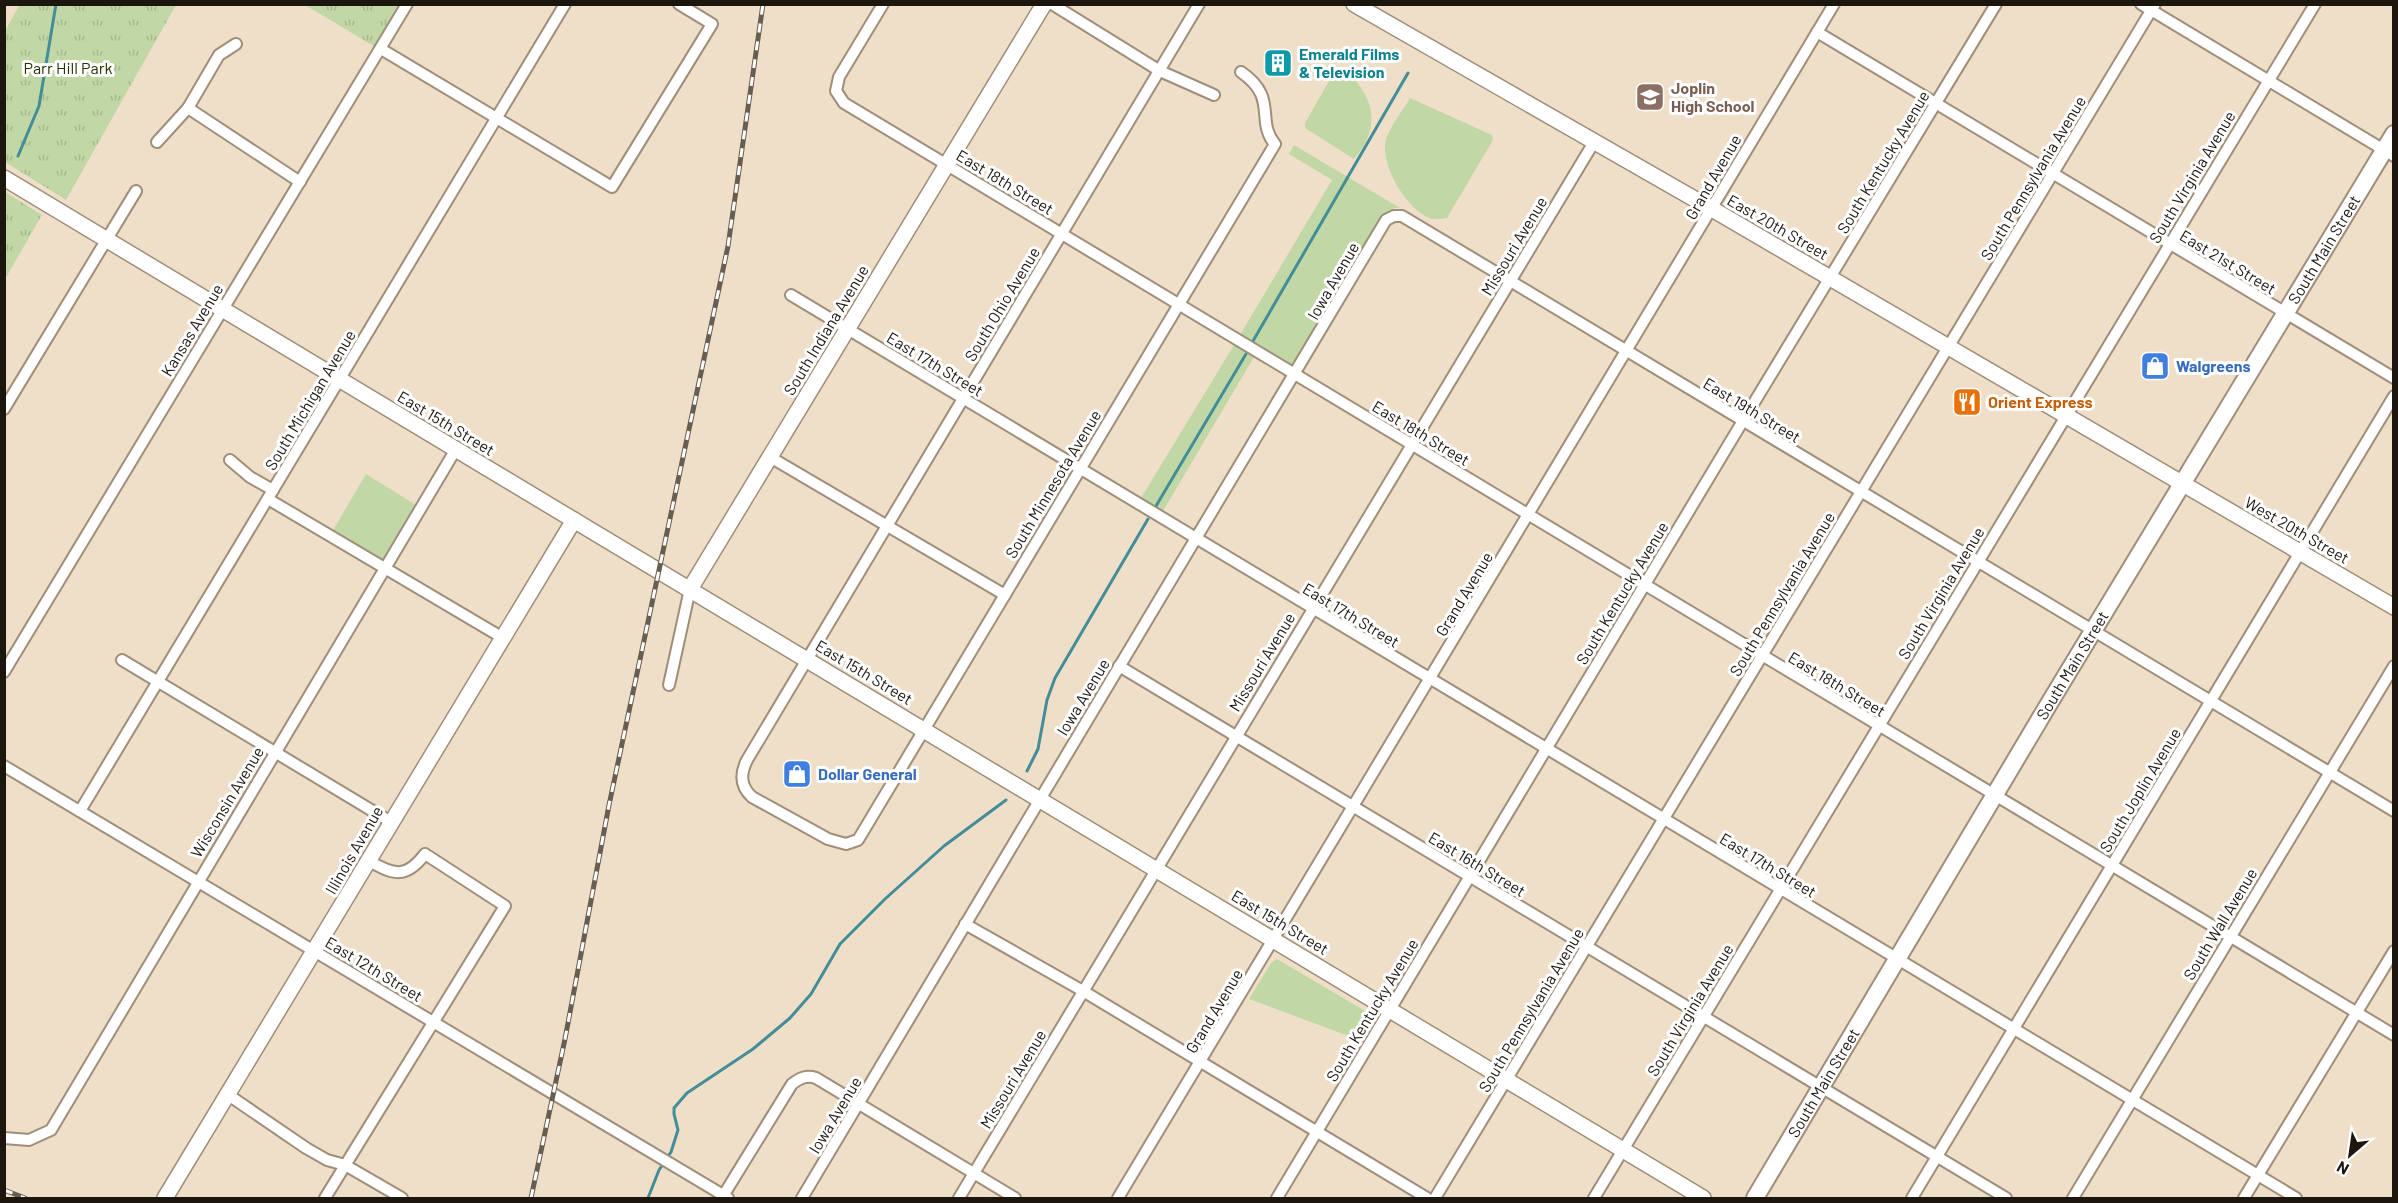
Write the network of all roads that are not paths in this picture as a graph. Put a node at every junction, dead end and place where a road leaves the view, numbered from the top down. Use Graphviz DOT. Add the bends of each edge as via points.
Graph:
graph roads {
  1 [pos="407,4"];
  2 [pos="565,4"];
  3 [pos="679,4"];
  4 [pos="882,4"];
  5 [pos="1044,4"];
  6 [pos="1052,4"];
  7 [pos="1199,4"];
  8 [pos="1354,4"];
  9 [pos="1834,4"];
  10 [pos="1996,4"];
  11 [pos="2141,4"];
  12 [pos="2315,4"];
  13 [pos="2153,8"];
  14 [pos="1817,32"];
  15 [pos="236,44"];
  16 [pos="381,49"];
  17 [pos="1160,71"];
  18 [pos="1241,72"];
  19 [pos="2269,81"];
  20 [pos="1214,95"];
  21 [pos="1935,103"];
  22 [pos="188,108"];
  23 [pos="498,118"];
  24 [pos="2394,134"];
  25 [pos="157,142"];
  26 [pos="1594,142"];
  27 [pos="2389,153"];
  28 [pos="947,165"];
  29 [pos="2053,174"];
  30 [pos="4,178"];
  31 [pos="300,182"];
  32 [pos="136,191"];
  33 [pos="1712,209"];
  34 [pos="1394,216"];
  35 [pos="1062,234"];
  36 [pos="107,239"];
  37 [pos="2169,244"];
  38 [pos="1831,278"];
  39 [pos="1510,281"];
  40 [pos="791,295"];
  41 [pos="1178,304"];
  42 [pos="223,309"];
  43 [pos="2285,313"];
  44 [pos="848,328"];
  45 [pos="1948,347"];
  46 [pos="1627,353"];
  47 [pos="1295,375"];
  48 [pos="2394,378"];
  49 [pos="340,380"];
  50 [pos="2394,396"];
  51 [pos="963,398"];
  52 [pos="4,409"];
  53 [pos="2065,416"];
  54 [pos="1743,422"];
  55 [pos="1411,445"];
  56 [pos="456,449"];
  57 [pos="771,457"];
  58 [pos="230,460"];
  59 [pos="1080,468"];
  60 [pos="2182,484"];
  61 [pos="1860,493"];
  62 [pos="270,495"];
  63 [pos="1529,516"];
  64 [pos="574,520"];
  65 [pos="887,525"];
  66 [pos="1196,538"];
  67 [pos="2300,552"];
  68 [pos="1977,562"];
  69 [pos="385,569"];
  70 [pos="1644,585"];
  71 [pos="690,589"];
  72 [pos="1005,595"];
  73 [pos="2394,608"];
  74 [pos="1311,609"];
  75 [pos="2094,632"];
  76 [pos="503,638"];
  77 [pos="1761,657"];
  78 [pos="807,659"];
  79 [pos="122,660"];
  80 [pos="1119,666"];
  81 [pos="2394,666"];
  82 [pos="4,672"];
  83 [pos="1429,679"];
  84 [pos="158,681"];
  85 [pos="669,685"];
  86 [pos="2210,701"];
  87 [pos="1878,727"];
  88 [pos="925,730"];
  89 [pos="1236,736"];
  90 [pos="1545,749"];
  91 [pos="275,753"];
  92 [pos="4,766"];
  93 [pos="2329,772"];
  94 [pos="1995,796"];
  95 [pos="1040,799"];
  96 [pos="1353,806"];
  97 [pos="80,811"];
  98 [pos="2394,811"];
  99 [pos="1663,819"];
  100 [pos="392,822"];
  101 [pos="858,840"];
  102 [pos="369,861"];
  103 [pos="2112,866"];
  104 [pos="1156,869"];
  105 [pos="1469,877"];
  106 [pos="198,880"];
  107 [pos="1780,890"];
  108 [pos="965,924"];
  109 [pos="2230,937"];
  110 [pos="1275,939"];
  111 [pos="1587,947"];
  112 [pos="2394,951"];
  113 [pos="316,952"];
  114 [pos="1897,959"];
  115 [pos="1083,991"];
  116 [pos="1390,1009"];
  117 [pos="2356,1013"];
  118 [pos="1703,1017"];
  119 [pos="433,1021"];
  120 [pos="2014,1029"];
  121 [pos="2394,1035"];
  122 [pos="1201,1061"];
  123 [pos="1506,1080"];
  124 [pos="1820,1087"];
  125 [pos="227,1094"];
  126 [pos="2132,1100"];
  127 [pos="859,1104"];
  128 [pos="1317,1132"];
  129 [pos="4,1138"];
  130 [pos="1623,1150"];
  131 [pos="1937,1157"];
  132 [pos="345,1165"];
  133 [pos="974,1173"];
  134 [pos="2258,1176"];
  135 [pos="726,1197"];
  136 [pos="165,1198"];
  137 [pos="325,1198"];
  138 [pos="402,1198"];
  139 [pos="802,1198"];
  140 [pos="959,1198"];
  141 [pos="1015,1198"];
  142 [pos="1118,1198"];
  143 [pos="1277,1198"];
  144 [pos="1427,1198"];
  145 [pos="1435,1198"];
  146 [pos="1594,1198"];
  147 [pos="1703,1198"];
  148 [pos="1755,1198"];
  149 [pos="1912,1198"];
  150 [pos="2006,1198"];
  151 [pos="2073,1198"];
  152 [pos="2244,1198"];
  153 [pos="2295,1198"];
  1 -- 16 [label="street, Kansas Avenue"];
  2 -- 23 [label="street, South Michigan Avenue"];
  3 -- 23 [label="street" via="712,24 612,187"];
  4 -- 28 [label="street, East 18th Street" via="838,76 836,91 844,103"];
  5 -- 28 [label="main road, South Indiana Avenue"];
  6 -- 17 [label="street"];
  7 -- 17 [label="street, South Ohio Avenue"];
  8 -- 26 [label="main road, East 20th Street"];
  9 -- 14 [label="street, Grand Avenue"];
  10 -- 21 [label="street, South Kentucky Avenue"];
  11 -- 13 [label="street"];
  12 -- 19 [label="street, South Virginia Avenue"];
  13 -- 19 [label="street"];
  13 -- 29 [label="street, South Pennsylvania Avenue"];
  14 -- 21 [label="street, East 21st Street"];
  14 -- 33 [label="street, Grand Avenue"];
  15 -- 22 [label="street" via="219,56"];
  16 -- 23 [label="street"];
  16 -- 31 [label="street, Kansas Avenue"];
  17 -- 20 [label="street"];
  17 -- 35 [label="street, South Ohio Avenue"];
  18 -- 41 [label="street, South Minnesota Avenue" via="1261,91 1268,132 1275,144"];
  19 -- 27 [label="street"];
  19 -- 37 [label="street, South Virginia Avenue"];
  21 -- 29 [label="street, East 21st Street"];
  21 -- 38 [label="street, South Kentucky Avenue"];
  22 -- 25 [label="street"];
  22 -- 31 [label="street"];
  23 -- 49 [label="street, South Michigan Avenue"];
  24 -- 27 [label="main road, South Main Street"];
  26 -- 33 [label="main road, East 20th Street"];
  26 -- 39 [label="street, Missouri Avenue"];
  27 -- 43 [label="main road, South Main Street"];
  28 -- 35 [label="street, East 18th Street"];
  28 -- 44 [label="main road, South Indiana Avenue"];
  29 -- 37 [label="street, East 21st Street"];
  29 -- 45 [label="street, South Pennsylvania Avenue"];
  30 -- 36 [label="main road, East 15th Street"];
  31 -- 42 [label="street, Kansas Avenue"];
  32 -- 36 [label="street"];
  33 -- 38 [label="main road, East 20th Street"];
  33 -- 46 [label="street, Grand Avenue"];
  34 -- 39 [label="street, East 19th Street" via="1401,216"];
  34 -- 47 [label="street, Iowa Avenue" via="1386,220"];
  35 -- 41 [label="street, East 18th Street"];
  35 -- 51 [label="street, South Ohio Avenue"];
  36 -- 42 [label="main road, East 15th Street"];
  36 -- 52 [label="street"];
  37 -- 43 [label="street, East 21st Street"];
  37 -- 53 [label="street, South Virginia Avenue"];
  38 -- 45 [label="main road, East 20th Street"];
  38 -- 54 [label="street, South Kentucky Avenue"];
  39 -- 46 [label="street, East 19th Street"];
  39 -- 55 [label="street, Missouri Avenue"];
  40 -- 44 [label="street, East 17th Street"];
  41 -- 47 [label="street, East 18th Street"];
  41 -- 59 [label="street, South Minnesota Avenue"];
  42 -- 49 [label="main road, East 15th Street"];
  42 -- 82 [label="street, Kansas Avenue"];
  43 -- 48 [label="street, East 21st Street"];
  43 -- 60 [label="main road, South Main Street"];
  44 -- 51 [label="street, East 17th Street"];
  44 -- 57 [label="main road, South Indiana Avenue"];
  45 -- 53 [label="main road, East 20th Street"];
  45 -- 61 [label="street, South Pennsylvania Avenue"];
  46 -- 54 [label="street, East 19th Street"];
  46 -- 63 [label="street, Grand Avenue"];
  47 -- 55 [label="street, East 18th Street"];
  47 -- 66 [label="street, Iowa Avenue"];
  49 -- 56 [label="main road, East 15th Street"];
  49 -- 62 [label="street, South Michigan Avenue"];
  50 -- 67 [label="street, South Joplin Avenue"];
  51 -- 59 [label="street, East 17th Street"];
  51 -- 65 [label="street, South Ohio Avenue"];
  53 -- 60 [label="main road, East 20th Street"];
  53 -- 68 [label="street, South Virginia Avenue"];
  54 -- 61 [label="street, East 19th Street"];
  54 -- 70 [label="street, South Kentucky Avenue"];
  55 -- 63 [label="street, East 18th Street"];
  55 -- 74 [label="street, Missouri Avenue"];
  56 -- 64 [label="main road, East 15th Street"];
  56 -- 69 [label="street, Wisconsin Avenue"];
  57 -- 65 [label="street"];
  57 -- 71 [label="main road, South Indiana Avenue"];
  58 -- 62 [label="street"];
  59 -- 66 [label="street, East 17th Street"];
  59 -- 72 [label="street, South Minnesota Avenue"];
  60 -- 67 [label="main road, West 20th Street"];
  60 -- 75 [label="main road, South Main Street"];
  61 -- 68 [label="street, East 19th Street"];
  61 -- 77 [label="street, South Pennsylvania Avenue"];
  62 -- 69 [label="street"];
  62 -- 84 [label="street, South Michigan Avenue"];
  63 -- 70 [label="street, East 18th Street"];
  63 -- 83 [label="street, Grand Avenue"];
  64 -- 71 [label="main road, East 15th Street"];
  64 -- 76 [label="main road, Illinois Avenue"];
  65 -- 72 [label="street"];
  65 -- 78 [label="street, South Ohio Avenue"];
  66 -- 74 [label="street, East 17th Street"];
  66 -- 80 [label="street, Iowa Avenue"];
  67 -- 73 [label="main road, West 20th Street"];
  67 -- 86 [label="street, South Joplin Avenue"];
  68 -- 75 [label="street, East 19th Street"];
  68 -- 87 [label="street, South Virginia Avenue"];
  69 -- 76 [label="street"];
  69 -- 91 [label="street, Wisconsin Avenue"];
  70 -- 77 [label="street, East 18th Street"];
  70 -- 90 [label="street, South Kentucky Avenue"];
  71 -- 78 [label="main road, East 15th Street"];
  71 -- 85 [label="street, South Indiana Avenue"];
  72 -- 88 [label="street, South Minnesota Avenue"];
  74 -- 83 [label="street, East 17th Street"];
  74 -- 89 [label="street, Missouri Avenue"];
  75 -- 86 [label="street, East 19th Street"];
  75 -- 94 [label="main road, South Main Street"];
  76 -- 100 [label="main road, Illinois Avenue"];
  77 -- 87 [label="street, East 18th Street"];
  77 -- 99 [label="street, South Pennsylvania Avenue"];
  78 -- 88 [label="main road, East 15th Street"];
  78 -- 101 [label="street, South Ohio Avenue" via="747,760 741,776 744,787 752,797 828,839 846,844"];
  79 -- 84 [label="street"];
  80 -- 89 [label="street, East 16th Street"];
  80 -- 95 [label="street, Iowa Avenue"];
  81 -- 93 [label="street, South Wall Avenue"];
  83 -- 90 [label="street, East 17th Street"];
  83 -- 96 [label="street, Grand Avenue"];
  84 -- 91 [label="street"];
  84 -- 97 [label="street, South Michigan Avenue"];
  86 -- 93 [label="street, East 19th Street"];
  86 -- 103 [label="street, South Joplin Avenue"];
  87 -- 94 [label="street, East 18th Street"];
  87 -- 107 [label="street, South Virginia Avenue"];
  88 -- 95 [label="main road, East 15th Street"];
  88 -- 101 [label="street, South Minnesota Avenue"];
  89 -- 96 [label="street, East 16th Street"];
  89 -- 104 [label="street, Missouri Avenue"];
  90 -- 99 [label="street, East 17th Street"];
  90 -- 105 [label="street, South Kentucky Avenue"];
  91 -- 100 [label="street"];
  91 -- 106 [label="street, Wisconsin Avenue"];
  92 -- 97 [label="street, East 12th Street"];
  93 -- 98 [label="street, East 19th Street"];
  93 -- 109 [label="street, South Wall Avenue"];
  94 -- 103 [label="street, East 18th Street"];
  94 -- 114 [label="main road, South Main Street"];
  95 -- 104 [label="main road, East 15th Street"];
  95 -- 108 [label="street, Iowa Avenue"];
  96 -- 105 [label="street, East 16th Street"];
  96 -- 110 [label="street, Grand Avenue"];
  97 -- 106 [label="street, East 12th Street"];
  99 -- 107 [label="street, East 17th Street"];
  99 -- 111 [label="street, South Pennsylvania Avenue"];
  100 -- 102 [label="main road, Illinois Avenue"];
  102 -- 113 [label="main road, Illinois Avenue"];
  102 -- 119 [label="street" via="399,873 413,869 425,854 506,906"];
  103 -- 109 [label="street, East 18th Street"];
  103 -- 120 [label="street, South Joplin Avenue"];
  104 -- 110 [label="main road, East 15th Street"];
  104 -- 115 [label="street, Missouri Avenue"];
  105 -- 111 [label="street, East 16th Street"];
  105 -- 116 [label="street, South Kentucky Avenue"];
  106 -- 113 [label="street, East 12th Street"];
  106 -- 129 [label="street, Wisconsin Avenue" via="51,1130 29,1140"];
  107 -- 114 [label="street, East 17th Street"];
  107 -- 118 [label="street, South Virginia Avenue"];
  108 -- 115 [label="street"];
  108 -- 127 [label="street, Iowa Avenue"];
  109 -- 117 [label="street, East 18th Street"];
  109 -- 126 [label="street, South Wall Avenue"];
  110 -- 116 [label="main road, East 15th Street"];
  110 -- 122 [label="street, Grand Avenue"];
  111 -- 118 [label="street, East 16th Street"];
  111 -- 123 [label="street, South Pennsylvania Avenue"];
  112 -- 117 [label="street"];
  113 -- 119 [label="street, East 12th Street"];
  113 -- 125 [label="main road, Illinois Avenue"];
  114 -- 120 [label="street, East 17th Street"];
  114 -- 124 [label="main road, South Main Street"];
  115 -- 122 [label="street"];
  115 -- 133 [label="street, Missouri Avenue"];
  116 -- 123 [label="main road, East 15th Street"];
  116 -- 128 [label="street, South Kentucky Avenue"];
  117 -- 121 [label="street, East 18th Street"];
  117 -- 134 [label="street"];
  118 -- 124 [label="street, East 16th Street"];
  118 -- 130 [label="street, South Virginia Avenue"];
  119 -- 132 [label="street"];
  119 -- 135 [label="street, East 12th Street"];
  120 -- 126 [label="street, East 17th Street"];
  120 -- 131 [label="street, South Joplin Avenue"];
  122 -- 128 [label="street"];
  122 -- 142 [label="street, Grand Avenue"];
  123 -- 130 [label="main road, East 15th Street"];
  123 -- 145 [label="street, South Pennsylvania Avenue"];
  124 -- 131 [label="street, East 16th Street"];
  124 -- 148 [label="main road, South Main Street"];
  125 -- 132 [label="street" via="306,1148"];
  125 -- 136 [label="main road, Illinois Avenue"];
  126 -- 134 [label="street, East 17th Street"];
  126 -- 151 [label="street, South Wall Avenue"];
  127 -- 133 [label="street"];
  127 -- 135 [label="street" via="816,1078 802,1077 792,1084 777,1106"];
  127 -- 139 [label="street, Iowa Avenue"];
  128 -- 143 [label="street, South Kentucky Avenue"];
  128 -- 144 [label="street"];
  130 -- 146 [label="street, South Virginia Avenue"];
  130 -- 147 [label="main road, East 15th Street"];
  131 -- 149 [label="street, South Joplin Avenue"];
  131 -- 150 [label="street, East 16th Street"];
  132 -- 137 [label="street"];
  132 -- 138 [label="street"];
  133 -- 140 [label="street, Missouri Avenue"];
  133 -- 141 [label="street"];
  134 -- 152 [label="street"];
  134 -- 153 [label="street, East 17th Street"];
}
